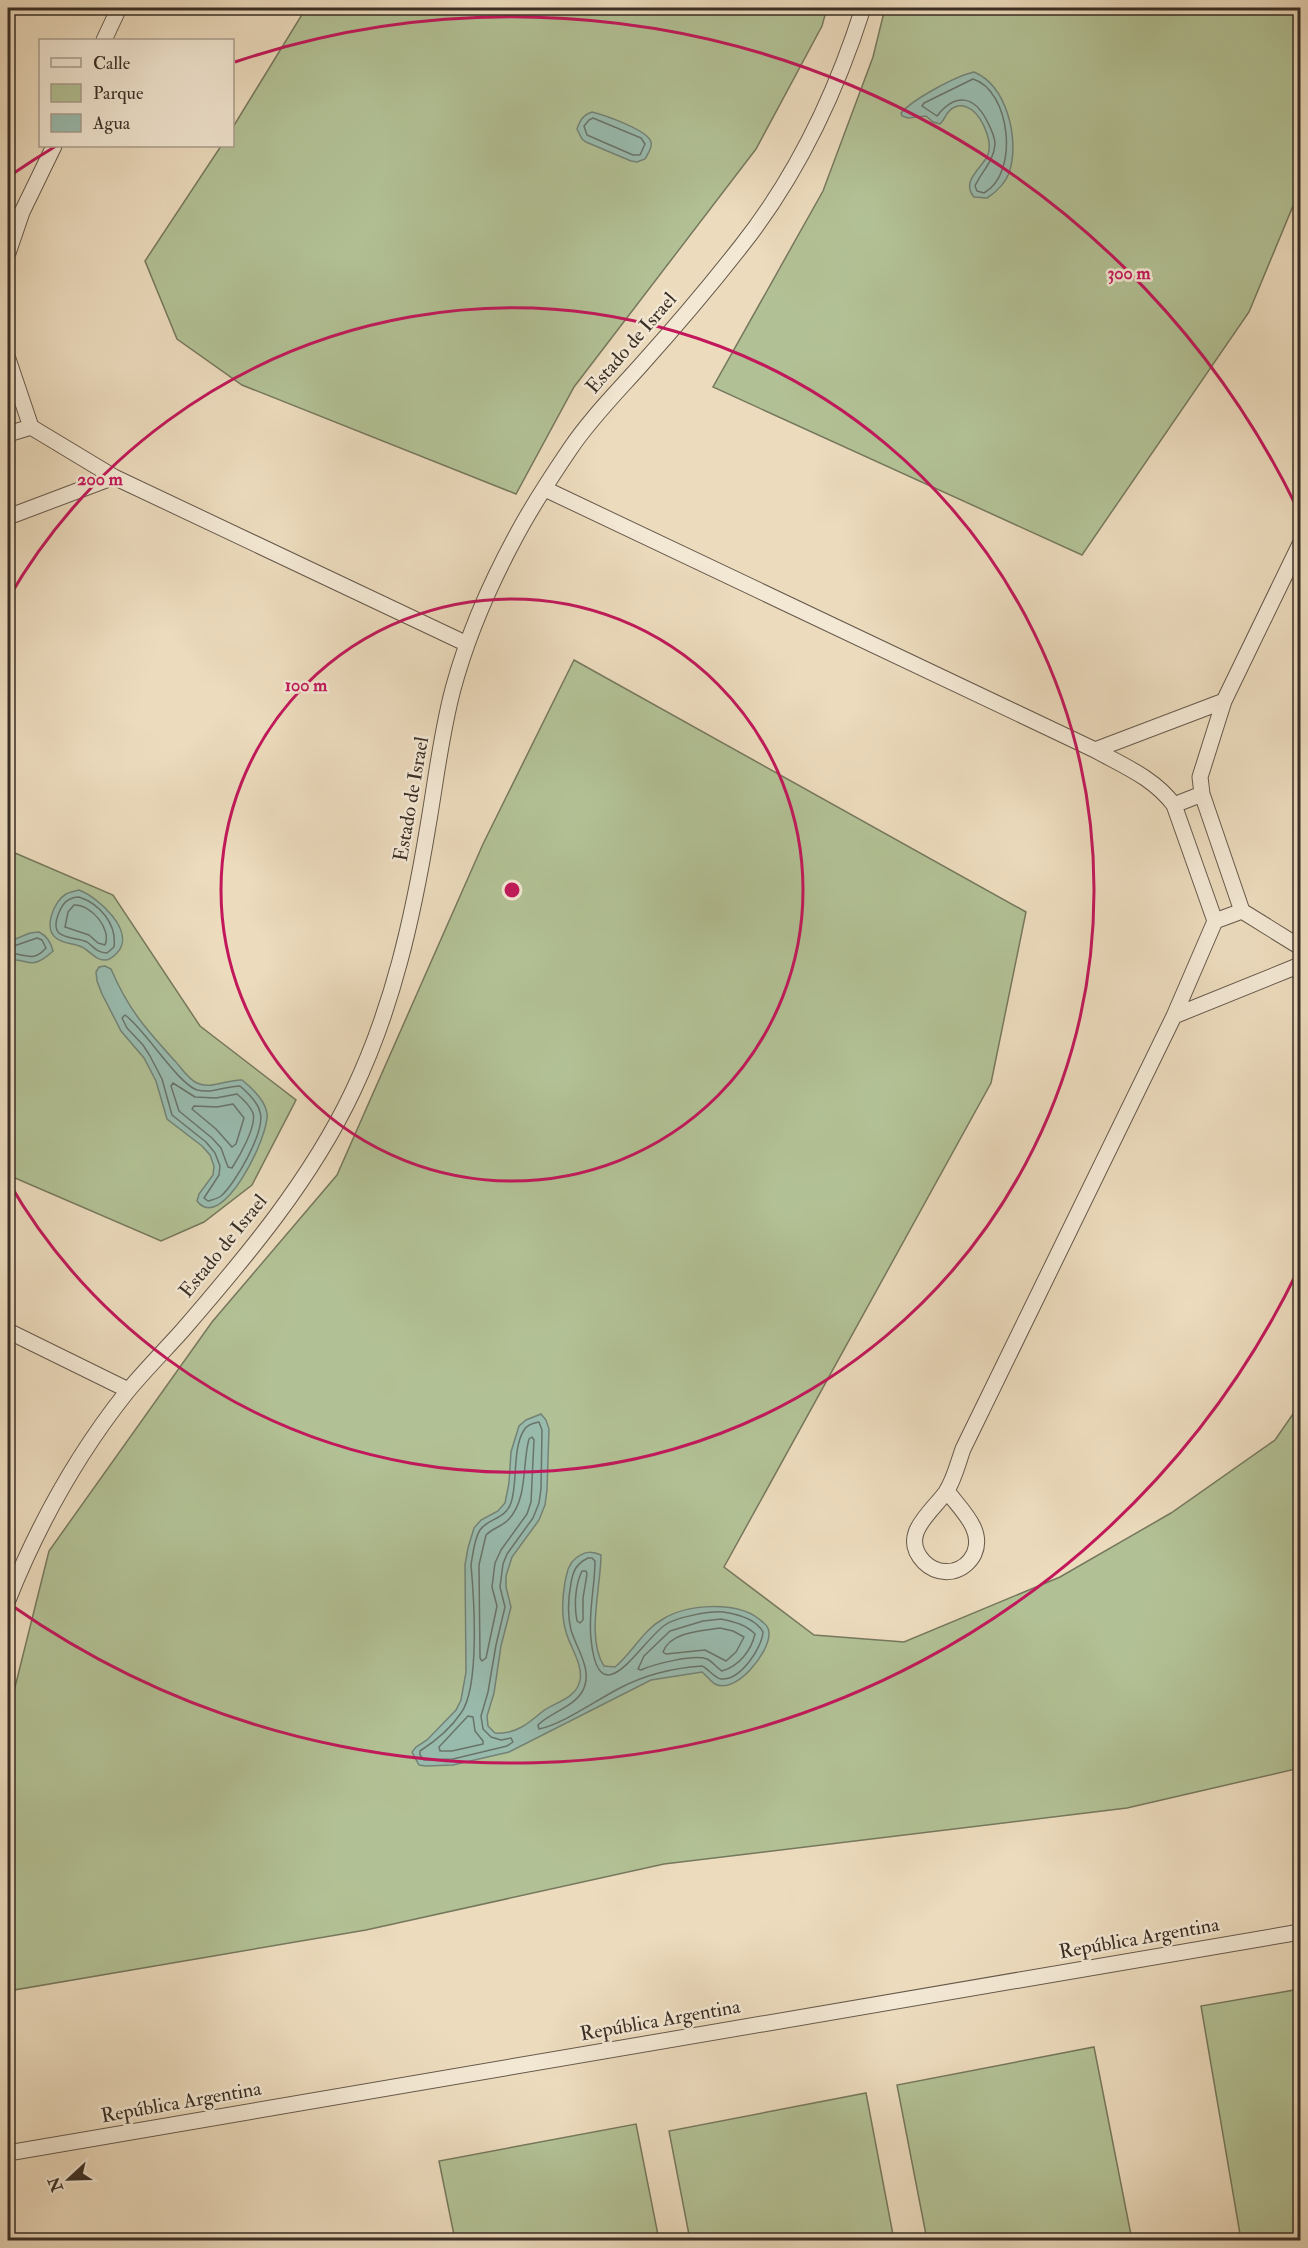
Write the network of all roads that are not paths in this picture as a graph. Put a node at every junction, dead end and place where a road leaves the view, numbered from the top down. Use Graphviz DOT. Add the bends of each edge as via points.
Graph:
graph roads {
  1 [pos="119,8"];
  2 [pos="863,8"];
  3 [pos="104,39"];
  4 [pos="53,147"];
  5 [pos="15,214"];
  6 [pos="8,253"];
  7 [pos="8,359"];
  8 [pos="31,427"];
  9 [pos="8,434"];
  10 [pos="114,477"];
  11 [pos="545,489"];
  12 [pos="8,517"];
  13 [pos="1300,544"];
  14 [pos="468,644"];
  15 [pos="1224,701"];
  16 [pos="1095,750"];
  17 [pos="1202,794"];
  18 [pos="1174,805"];
  19 [pos="1242,911"];
  20 [pos="1215,921"];
  21 [pos="1300,947"];
  22 [pos="1300,965"];
  23 [pos="1174,1016"];
  24 [pos="8,1331"];
  25 [pos="128,1390"];
  26 [pos="947,1491"];
  27 [pos="8,1600"];
  28 [pos="1300,1932"];
  29 [pos="26,2150"];
  30 [pos="8,2153"];
  31 [pos="8,2158"];
  1 -- 3 [label="street"];
  2 -- 11 [label="street, Estado de Israel" via="824,110 786,182 744,242 571,447"];
  4 -- 5 [label="street"];
  5 -- 6 [label="street"];
  7 -- 8 [label="street"];
  8 -- 9 [label="street"];
  8 -- 10 [label="street"];
  10 -- 12 [label="street"];
  10 -- 14 [label="street"];
  11 -- 14 [label="street, Estado de Israel" via="516,536"];
  11 -- 16 [label="street"];
  13 -- 15 [label="street"];
  14 -- 25 [label="street, Estado de Israel" via="441,744 397,975 362,1073 324,1148 301,1182 224,1281"];
  15 -- 16 [label="street"];
  15 -- 17 [label="street" via="1200,777"];
  16 -- 18 [label="street" via="1163,790"];
  17 -- 18 [label="street"];
  17 -- 19 [label="street"];
  18 -- 20 [label="street"];
  19 -- 20 [label="street"];
  19 -- 21 [label="street"];
  20 -- 23 [label="street"];
  22 -- 23 [label="street"];
  23 -- 26 [label="street" via="963,1449"];
  24 -- 25 [label="street"];
  25 -- 27 [label="street, Estado de Israel" via="61,1488"];
  26 -- 26 [label="street" via="922,1520 915,1538 920,1557 944,1572 965,1565 976,1548 977,1537 974,1526"];
  28 -- 29 [label="street, República Argentina"];
  29 -- 30 [label="street, República Argentina"];
  29 -- 31 [label="street, República Argentina"];
}
